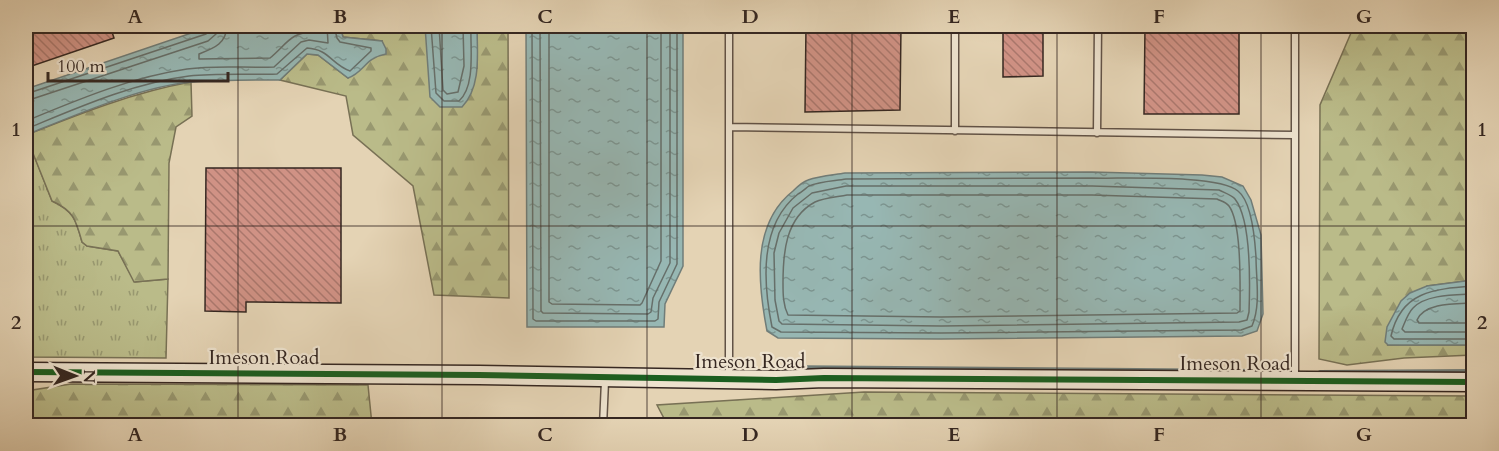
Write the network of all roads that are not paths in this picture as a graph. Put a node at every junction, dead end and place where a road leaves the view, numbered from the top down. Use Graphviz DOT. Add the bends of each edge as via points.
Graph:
graph roads {
  1 [pos="729,26"];
  2 [pos="955,26"];
  3 [pos="1098,26"];
  4 [pos="1295,26"];
  5 [pos="729,128"];
  6 [pos="955,130"];
  7 [pos="1097,133"];
  8 [pos="1294,135"];
  9 [pos="26,372"];
  10 [pos="605,377"];
  11 [pos="729,378"];
  12 [pos="1295,380"];
  13 [pos="1473,382"];
  14 [pos="603,426"];
  1 -- 5 [label="lane"];
  2 -- 6 [label="lane"];
  3 -- 7 [label="lane"];
  4 -- 8 [label="lane"];
  5 -- 6 [label="lane"];
  5 -- 11 [label="lane"];
  6 -- 7 [label="lane"];
  7 -- 8 [label="lane"];
  8 -- 12 [label="lane"];
  9 -- 10 [label="street, Imeson Road"];
  10 -- 11 [label="street, Imeson Road"];
  10 -- 14 [label="lane"];
  11 -- 12 [label="street, Imeson Road"];
  12 -- 13 [label="street, Imeson Road"];
}
